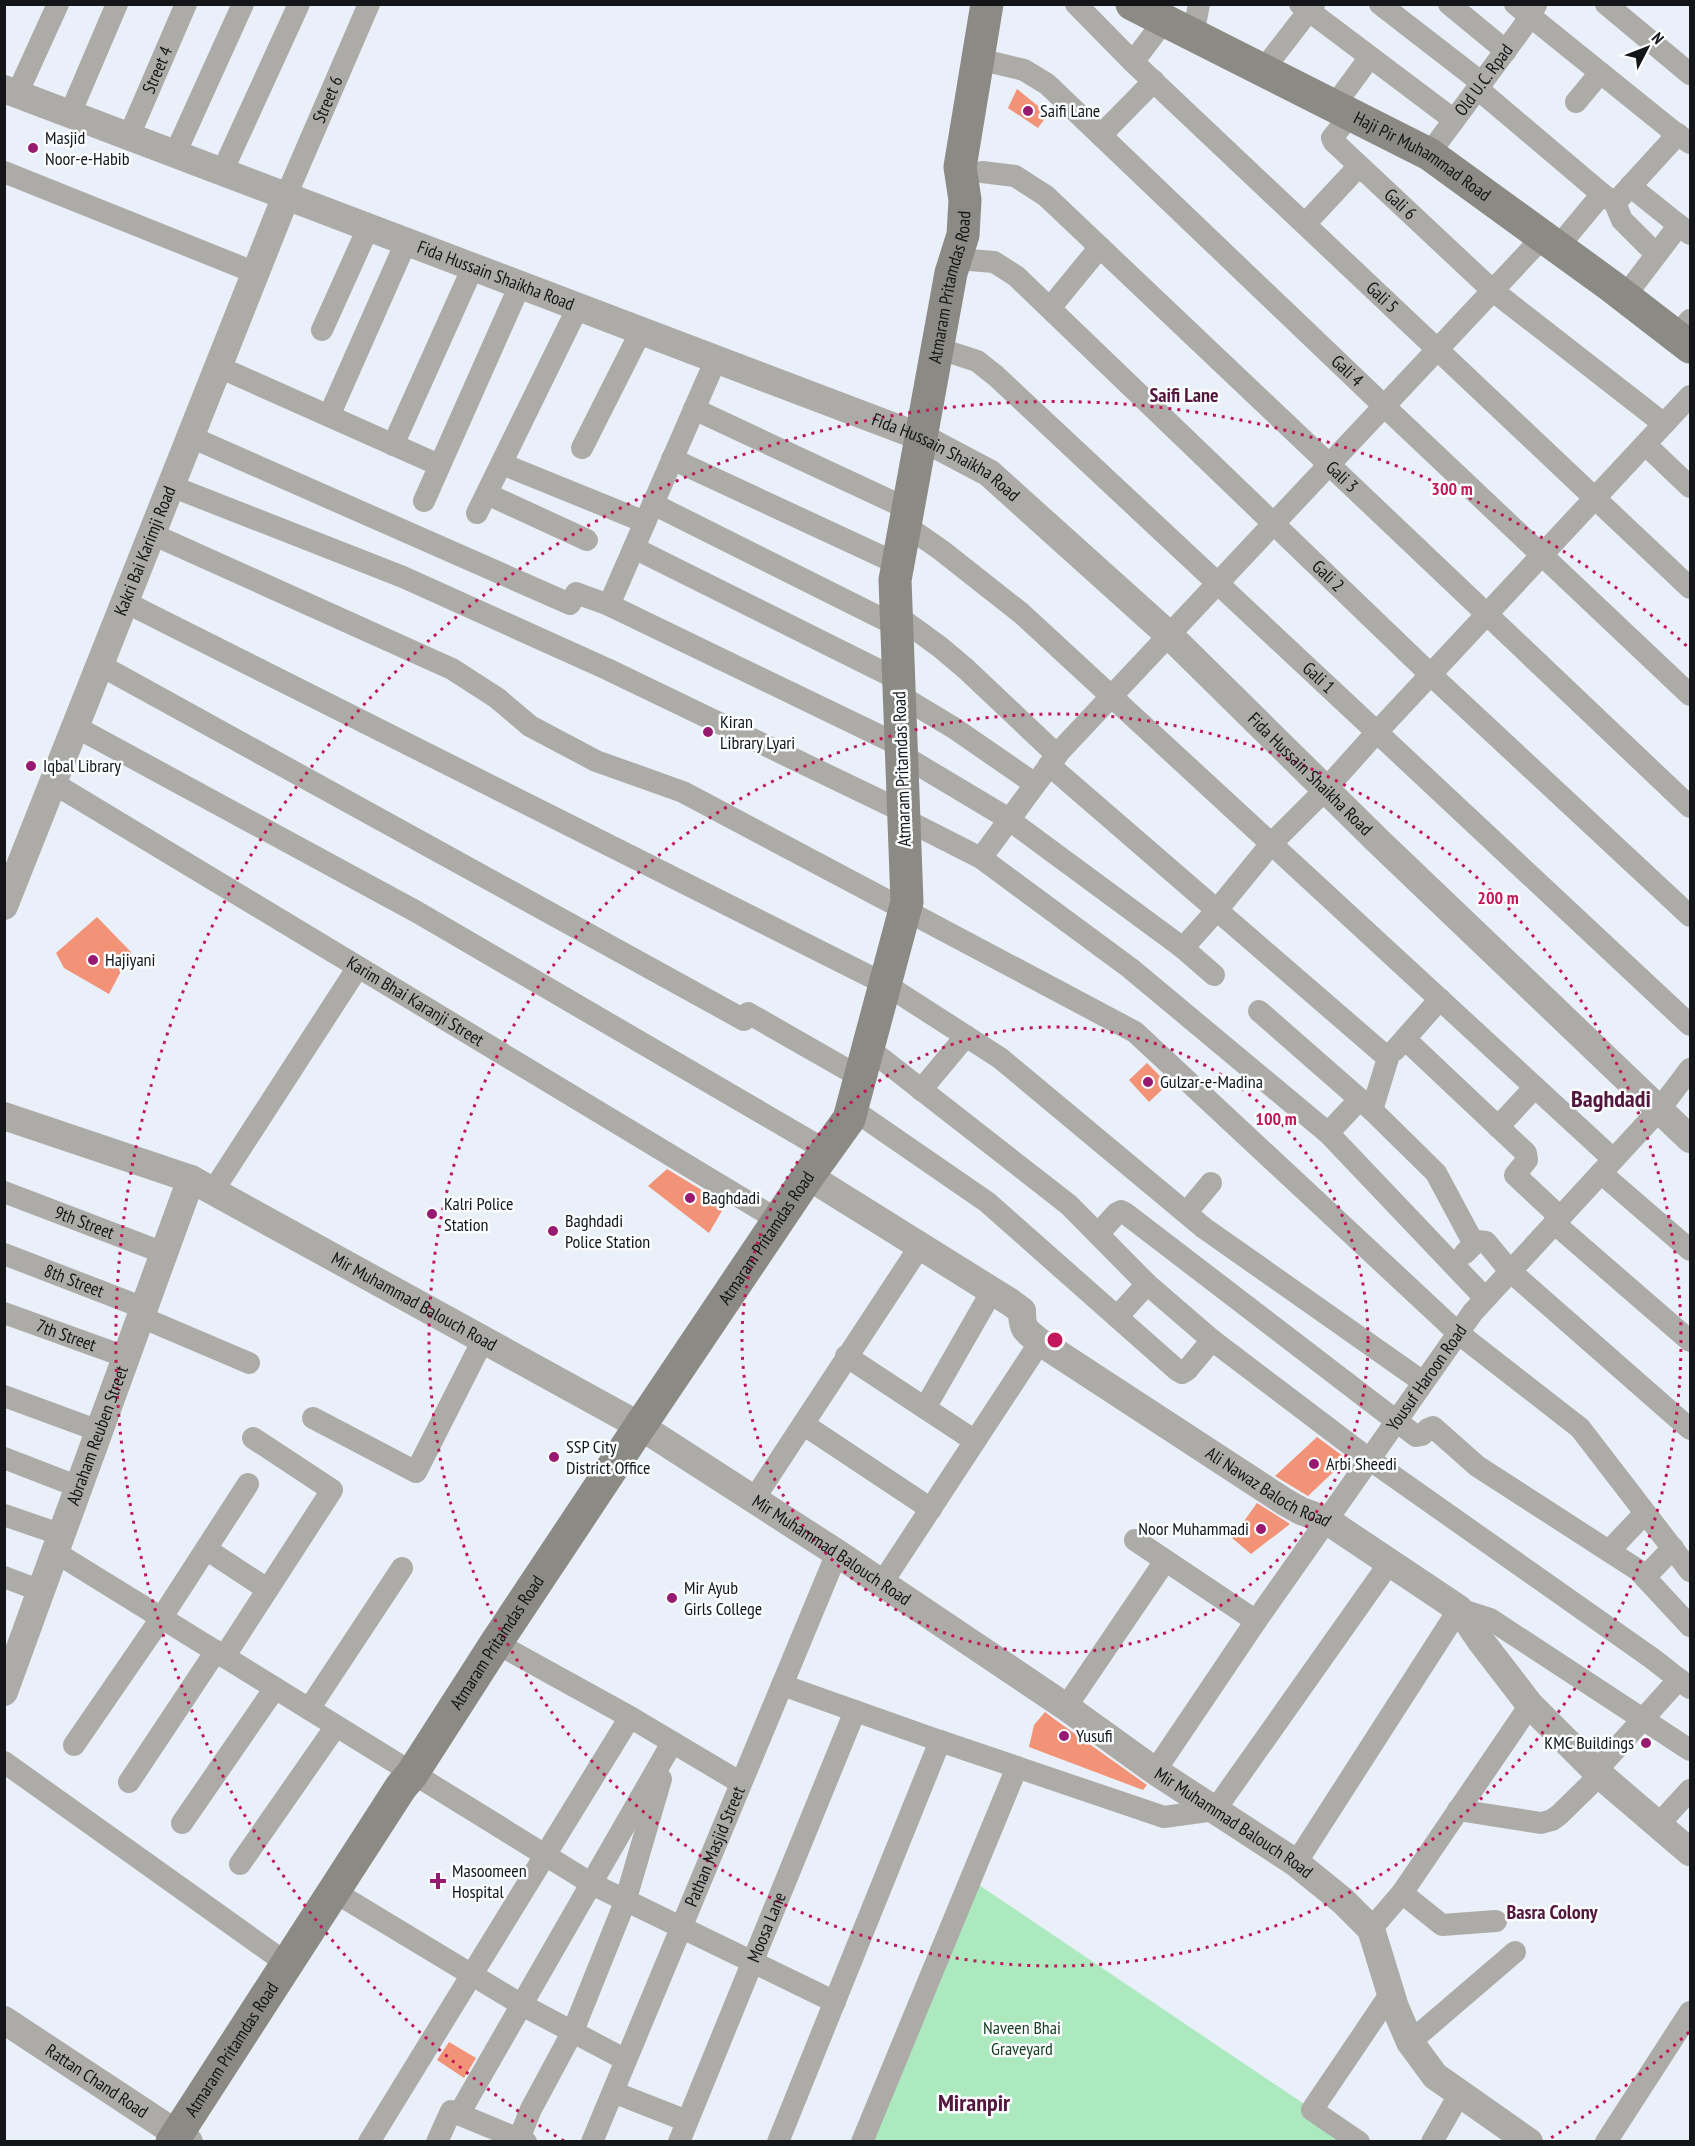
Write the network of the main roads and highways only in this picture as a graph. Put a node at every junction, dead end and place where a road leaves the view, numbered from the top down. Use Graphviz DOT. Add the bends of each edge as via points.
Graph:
graph roads {
  1 [pos="987,4"];
  2 [pos="1005,4"];
  3 [pos="1132,4"];
  4 [pos="1196,20"];
  5 [pos="974,186"];
  6 [pos="1686,334"];
  7 [pos="179,2139"];
  1 -- 5 [label="main road, Atmaram Pritamdas Road" via="960,167"];
  2 -- 5 [label="main road, Atmaram Pritamdas Road"];
  3 -- 4 [label="main road, Haji Pir Muhammad Road" via="1164,21"];
  4 -- 6 [label="main road, Haji Pir Muhammad Road" via="1263,70 1429,154 1625,296"];
  5 -- 7 [label="main road, Atmaram Pritamdas Road" via="951,273 895,580 908,902 849,1119 401,1787 286,1963"];
}
